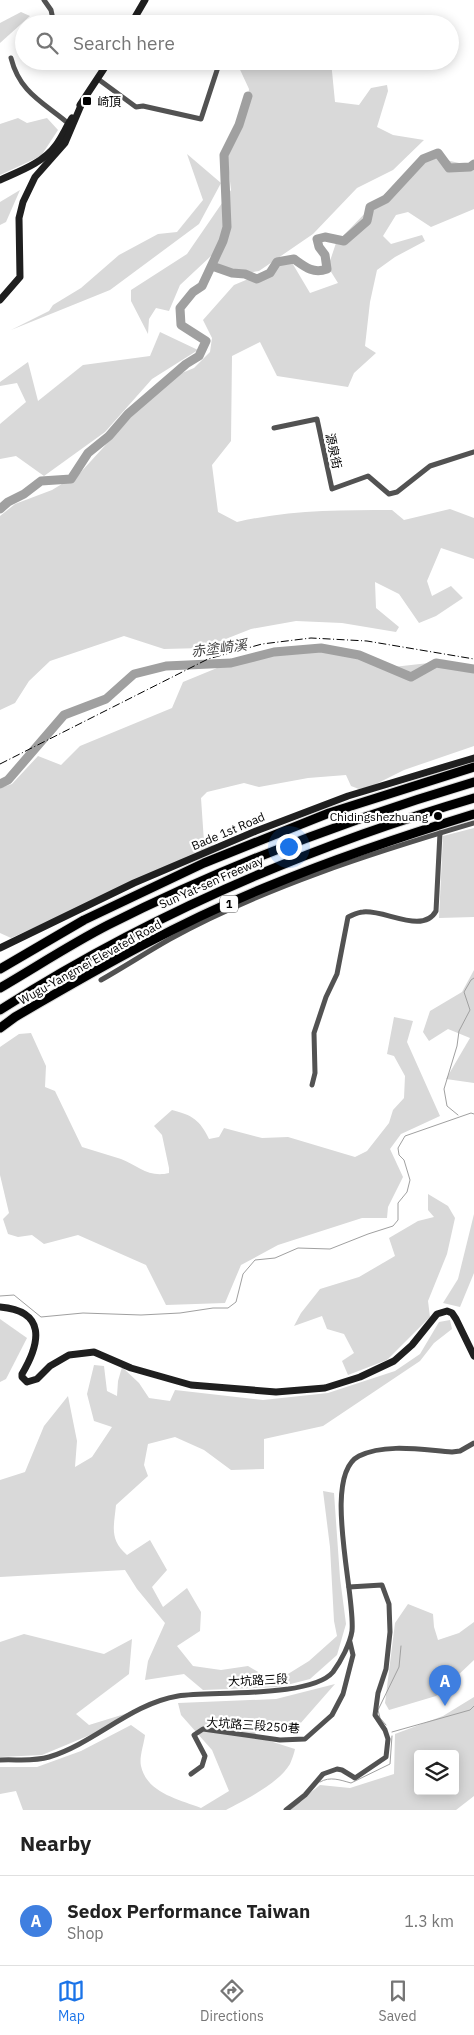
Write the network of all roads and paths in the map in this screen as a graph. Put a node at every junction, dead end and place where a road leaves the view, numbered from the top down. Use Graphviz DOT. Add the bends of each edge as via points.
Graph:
graph roads {
  1 [pos="44,0"];
  2 [pos="145,0"];
  3 [pos="52,15"];
  4 [pos="136,15"];
  5 [pos="11,58"];
  6 [pos="102,70"];
  7 [pos="217,70"];
  8 [pos="98,79"];
  9 [pos="70,126"];
  10 [pos="0,180"];
  11 [pos="0,300"];
  12 [pos="274,428"];
  13 [pos="474,452"];
  14 [pos="474,758"];
  15 [pos="474,767"];
  16 [pos="474,782"];
  17 [pos="474,798"];
  18 [pos="474,814"];
  19 [pos="474,823"];
  20 [pos="440,833"];
  21 [pos="0,948"];
  22 [pos="0,969"];
  23 [pos="101,980"];
  24 [pos="0,988"];
  25 [pos="0,1010"];
  26 [pos="0,1028"];
  27 [pos="312,1086"];
  28 [pos="0,1307"];
  29 [pos="474,1356"];
  30 [pos="474,1443"];
  31 [pos="349,1587"];
  32 [pos="350,1641"];
  33 [pos="0,1760"];
  34 [pos="191,1774"];
  35 [pos="286,1810"];
  1 -- 3 [label="street"];
  2 -- 4 [label="street"];
  5 -- 9 [label="street" via="14,73 26,89"];
  6 -- 8 [label="street"];
  7 -- 8 [label="street" via="201,119 136,107"];
  8 -- 9 [label="street"];
  9 -- 10 [label="street" via="44,158"];
  9 -- 11 [label="street" via="65,143 35,178 23,202 19,218 20,277"];
  12 -- 13 [label="street, 源泉街" via="317,419 332,489 368,476 389,494 430,466"];
  14 -- 21 [label="street, Bade 1st Road" via="339,799 256,831 134,884"];
  15 -- 22 [label="highway" via="329,813 204,863 84,920"];
  16 -- 24 [label="highway, Sun Yat-sen Freeway" via="306,839 202,881 106,926"];
  17 -- 25 [label="highway, Sun Yat-sen Freeway / 1" via="405,818 296,857 214,893 88,957"];
  18 -- 26 [label="highway, Wugu-Yangmei Elevated Road / 1" via="272,884 122,955"];
  19 -- 20 [label="street"];
  20 -- 23 [label="street" via="249,902 170,940"];
  20 -- 27 [label="street" via="436,911 433,916 422,922 364,912 348,917 337,974 314,1033 315,1073"];
  28 -- 29 [label="street" via="23,1312 35,1324 35,1344 22,1374 27,1382 69,1355 94,1352 131,1368 191,1386 276,1392 325,1388 394,1362 436,1314 447,1311 452,1313"];
  30 -- 31 [label="street, 大坑路三段" via="460,1451 384,1449 356,1457 343,1475 342,1491 342,1547"];
  31 -- 32 [label="street, 大坑路三段"];
  31 -- 35 [label="street" via="382,1585 389,1604 387,1660 375,1707 375,1715 388,1739 386,1757 355,1778 337,1769 324,1774"];
  32 -- 33 [label="street, 大坑路三段" via="329,1675 300,1687 193,1694 167,1699 131,1713 76,1746 47,1758"];
  32 -- 34 [label="street, 大坑路三段250巷" via="353,1655 343,1694 332,1715 305,1739 280,1740 203,1729 194,1735 205,1756 202,1766"];
}
